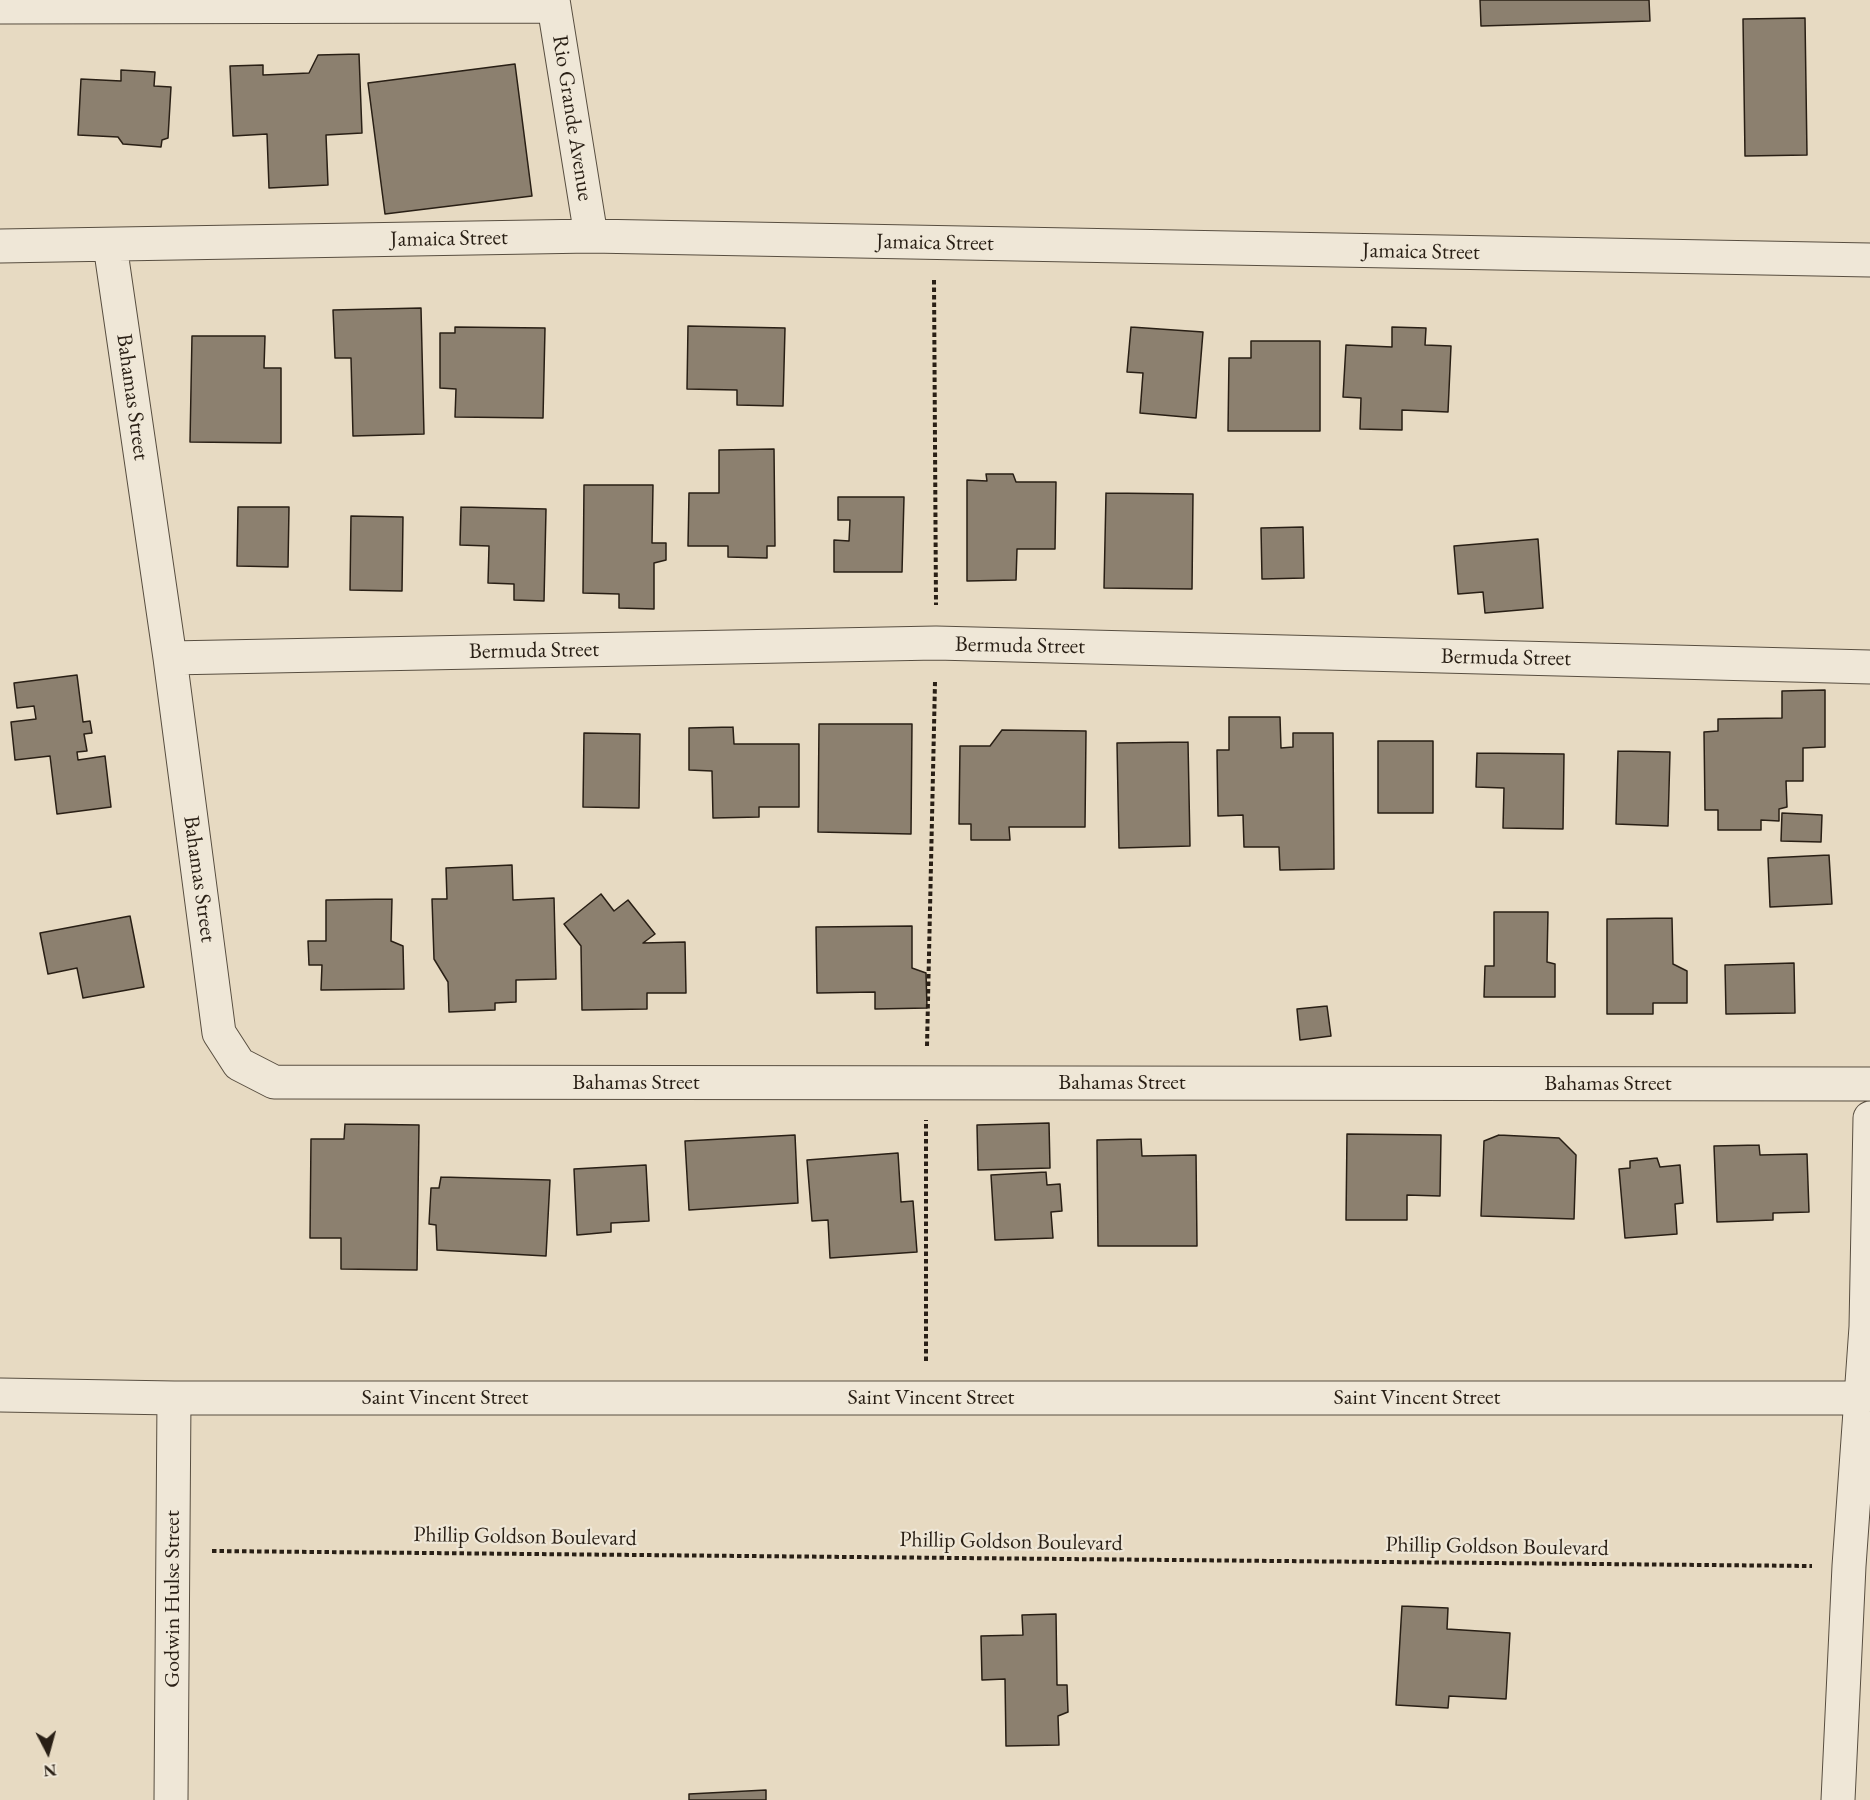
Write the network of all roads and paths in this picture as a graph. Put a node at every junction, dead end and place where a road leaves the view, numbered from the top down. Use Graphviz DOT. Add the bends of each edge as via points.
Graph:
graph roads {
  1 [pos="553,3"];
  2 [pos="0,7"];
  3 [pos="591,236"];
  4 [pos="934,243"];
  5 [pos="110,245"];
  6 [pos="0,246"];
  7 [pos="1870,260"];
  8 [pos="936,644"];
  9 [pos="170,658"];
  10 [pos="1870,667"];
  11 [pos="926,1083"];
  12 [pos="1870,1084"];
  13 [pos="1870,1118"];
  14 [pos="1868,1327"];
  15 [pos="0,1395"];
  16 [pos="174,1398"];
  17 [pos="926,1398"];
  18 [pos="1861,1398"];
  19 [pos="174,1550"];
  20 [pos="1849,1566"];
  21 [pos="171,1800"];
  22 [pos="1838,1800"];
  1 -- 2 [label="street"];
  1 -- 3 [label="street, Rio Grande Avenue"];
  3 -- 4 [label="street, Jamaica Street"];
  3 -- 5 [label="street, Jamaica Street"];
  4 -- 7 [label="street, Jamaica Street"];
  4 -- 8 [label="path"];
  5 -- 6 [label="street, Jamaica Street"];
  5 -- 9 [label="street, Bahamas Street"];
  8 -- 9 [label="street, Bermuda Street"];
  8 -- 10 [label="street, Bermuda Street"];
  8 -- 11 [label="path"];
  9 -- 11 [label="street, Bahamas Street" via="219,1033 239,1064 274,1082"];
  11 -- 12 [label="street, Bahamas Street"];
  11 -- 17 [label="path"];
  13 -- 14 [label="street"];
  14 -- 18 [label="street"];
  15 -- 16 [label="street, Saint Vincent Street"];
  16 -- 17 [label="street, Saint Vincent Street"];
  16 -- 19 [label="street, Godwin Hulse Street"];
  17 -- 18 [label="street, Saint Vincent Street"];
  18 -- 20 [label="street"];
  19 -- 20 [label="path, Phillip Goldson Boulevard"];
  19 -- 21 [label="street, Godwin Hulse Street"];
  20 -- 22 [label="street"];
}
